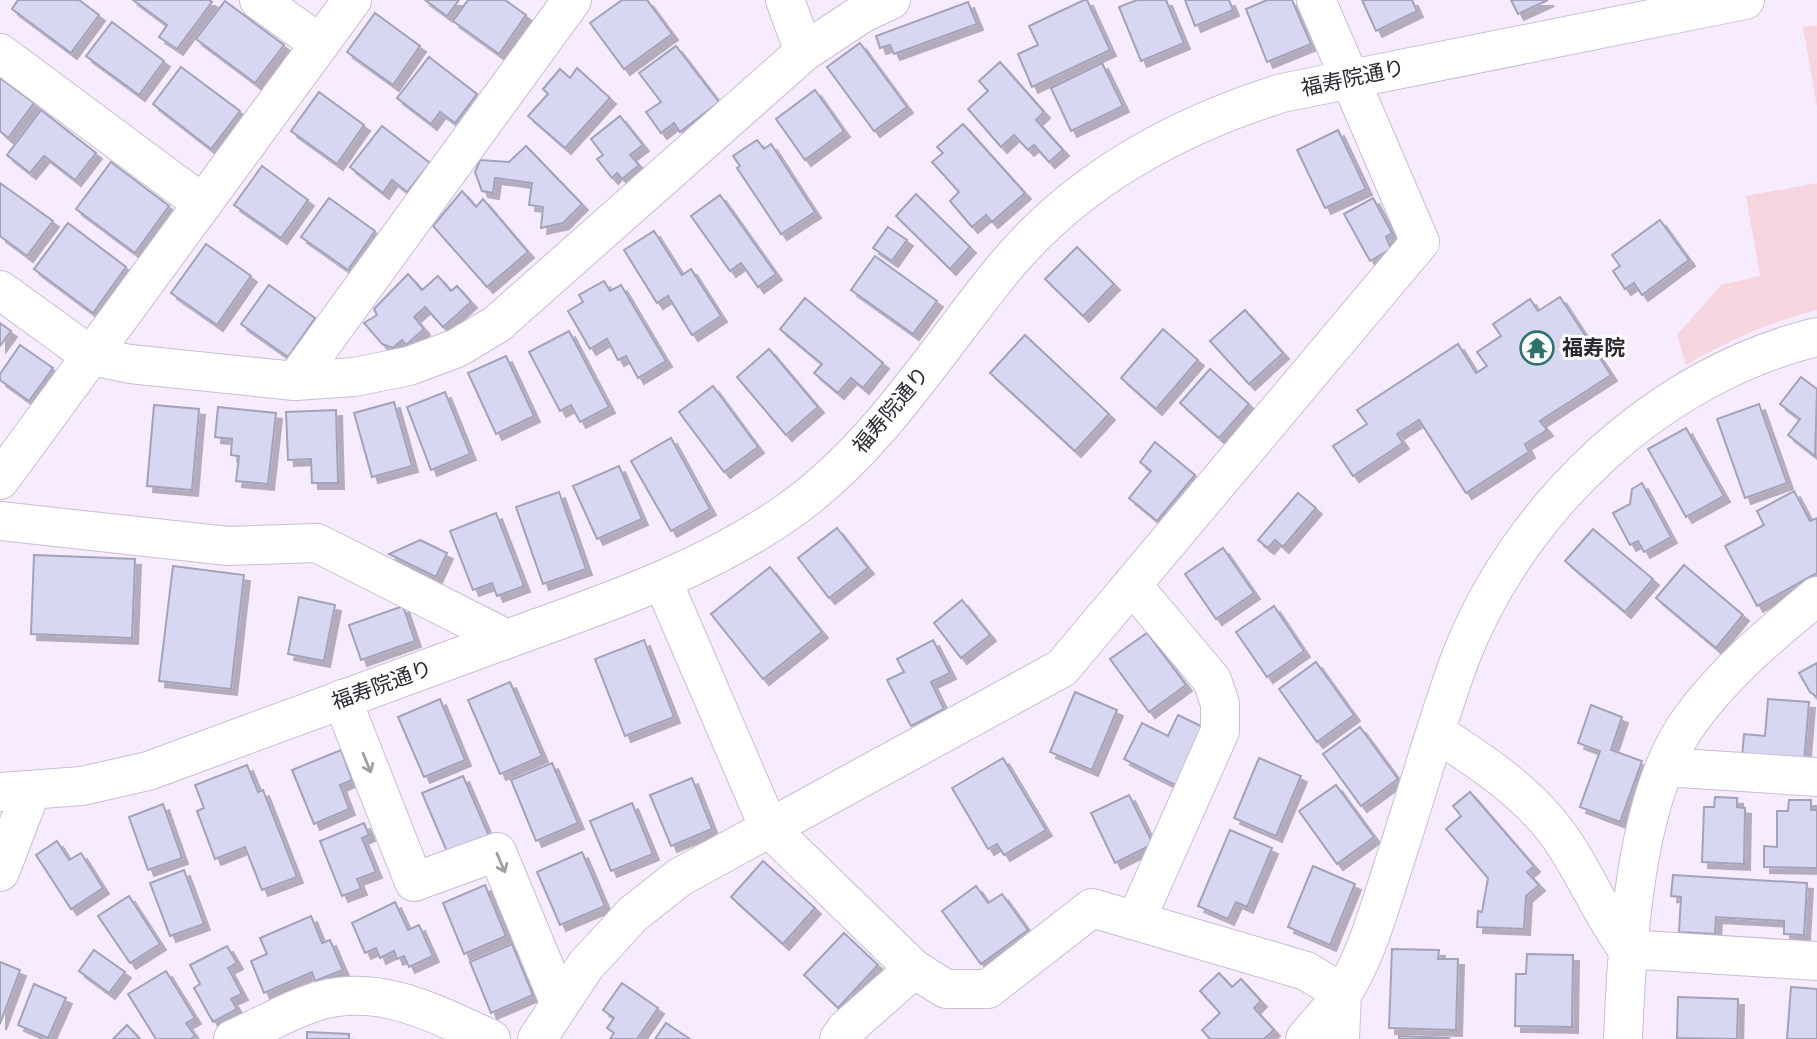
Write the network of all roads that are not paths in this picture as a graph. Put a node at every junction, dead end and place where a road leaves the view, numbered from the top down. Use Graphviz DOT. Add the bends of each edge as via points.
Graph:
graph roads {
  1 [pos="259,0"];
  2 [pos="352,0"];
  3 [pos="572,0"];
  4 [pos="785,0"];
  5 [pos="891,0"];
  6 [pos="1316,0"];
  7 [pos="1745,0"];
  8 [pos="320,44"];
  9 [pos="804,52"];
  10 [pos="0,53"];
  11 [pos="1349,78"];
  12 [pos="203,204"];
  13 [pos="0,290"];
  14 [pos="1812,343"];
  15 [pos="91,356"];
  16 [pos="295,381"];
  17 [pos="0,480"];
  18 [pos="0,521"];
  19 [pos="663,582"];
  20 [pos="1133,586"];
  21 [pos="1817,597"];
  22 [pos="506,639"];
  23 [pos="342,699"];
  24 [pos="1437,733"];
  25 [pos="1665,767"];
  26 [pos="1817,776"];
  27 [pos="16,792"];
  28 [pos="769,828"];
  29 [pos="0,872"];
  30 [pos="1136,920"];
  31 [pos="1627,949"];
  32 [pos="1817,961"];
  33 [pos="915,969"];
  34 [pos="1342,993"];
  35 [pos="559,1002"];
  36 [pos="233,1039"];
  37 [pos="491,1039"];
  38 [pos="537,1039"];
  39 [pos="839,1039"];
  40 [pos="1305,1039"];
  41 [pos="1340,1039"];
  42 [pos="1623,1039"];
  1 -- 8 [label="street"];
  2 -- 8 [label="street"];
  3 -- 16 [label="street"];
  4 -- 9 [label="street"];
  5 -- 9 [label="street"];
  6 -- 11 [label="street"];
  7 -- 11 [label="street, 福寿院通り"];
  8 -- 12 [label="street"];
  9 -- 16 [label="street" via="497,324 457,348 409,366 354,377"];
  10 -- 12 [label="street"];
  11 -- 19 [label="street, 福寿院通り" via="1234,108 1139,153 1091,186 1047,222 1006,265 885,421 835,473 791,510 747,538"];
  11 -- 20 [label="street" via="1420,242"];
  12 -- 15 [label="street"];
  13 -- 15 [label="street"];
  14 -- 24 [label="street" via="1722,373 1602,452 1538,524 1492,590 1461,659"];
  15 -- 16 [label="street"];
  15 -- 17 [label="street"];
  18 -- 22 [label="street" via="228,546 317,543"];
  19 -- 22 [label="street, 福寿院通り"];
  19 -- 28 [label="street"];
  20 -- 28 [label="street" via="1062,668"];
  20 -- 30 [label="street" via="1212,680 1220,704 1220,730"];
  21 -- 25 [label="street" via="1749,651 1690,720"];
  22 -- 23 [label="street, 福寿院通り"];
  23 -- 27 [label="street, 福寿院通り" via="148,771 82,786"];
  23 -- 35 [label="street, one-way" via="414,882 497,852"];
  24 -- 31 [label="street" via="1489,767 1527,800 1566,846"];
  24 -- 34 [label="street" via="1370,936"];
  25 -- 26 [label="street"];
  25 -- 31 [label="street" via="1643,841"];
  27 -- 29 [label="street"];
  28 -- 33 [label="street"];
  28 -- 35 [label="street" via="680,877 633,914"];
  30 -- 33 [label="street" via="1092,908 988,989 946,989"];
  30 -- 34 [label="street" via="1306,971"];
  31 -- 32 [label="street"];
  31 -- 42 [label="street"];
  33 -- 39 [label="street"];
  34 -- 40 [label="street"];
  34 -- 41 [label="street"];
  35 -- 38 [label="street"];
  36 -- 37 [label="street" via="322,1000 368,995 405,1001"];
}
